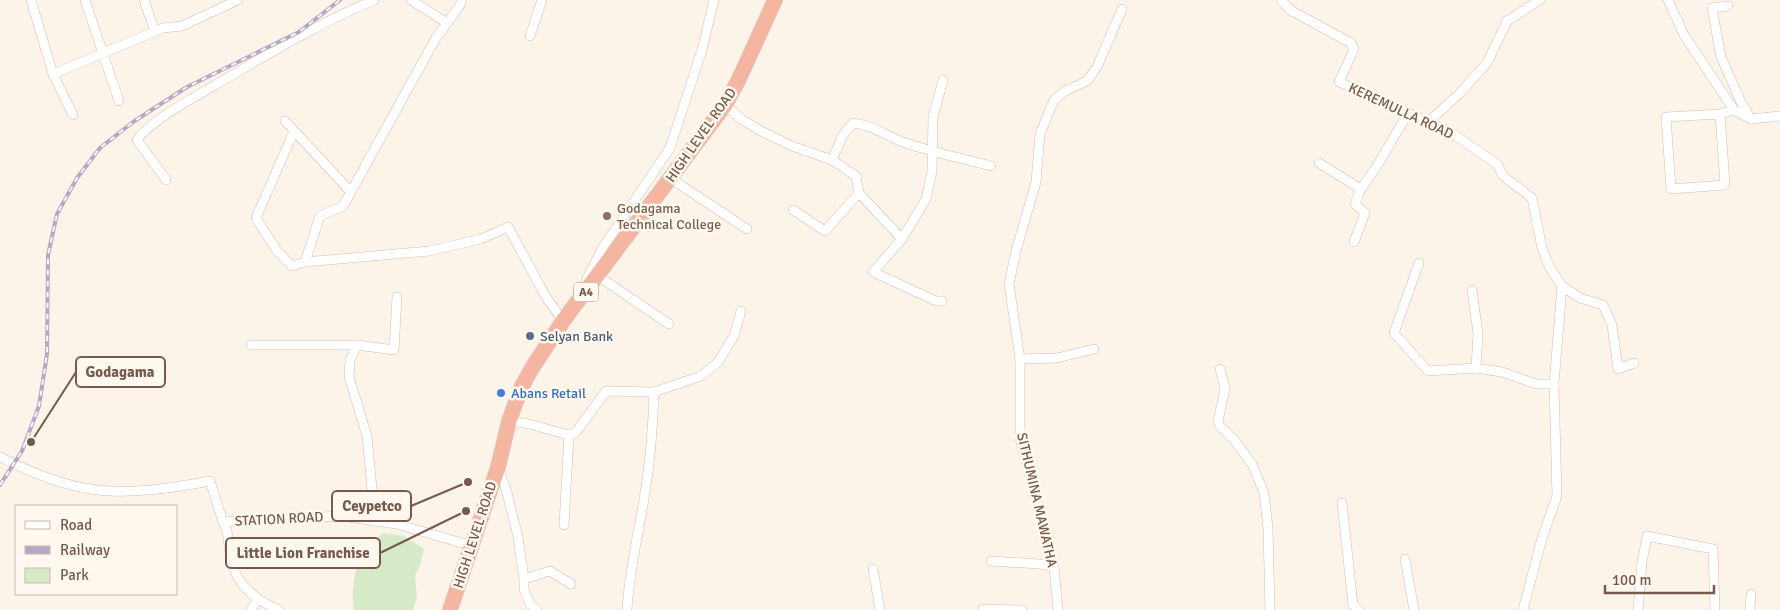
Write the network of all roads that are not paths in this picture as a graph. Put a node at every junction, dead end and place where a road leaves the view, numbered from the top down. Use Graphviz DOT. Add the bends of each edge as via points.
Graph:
graph roads {
  1 [pos="31,0"];
  2 [pos="85,0"];
  3 [pos="144,0"];
  4 [pos="238,0"];
  5 [pos="374,0"];
  6 [pos="411,0"];
  7 [pos="462,0"];
  8 [pos="542,0"];
  9 [pos="714,0"];
  10 [pos="775,0"];
  11 [pos="1281,0"];
  12 [pos="1540,0"];
  13 [pos="1668,0"];
  14 [pos="1728,6"];
  15 [pos="1122,8"];
  16 [pos="447,23"];
  17 [pos="155,32"];
  18 [pos="530,36"];
  19 [pos="102,53"];
  20 [pos="53,74"];
  21 [pos="943,80"];
  22 [pos="119,101"];
  23 [pos="725,105"];
  24 [pos="1734,110"];
  25 [pos="1408,113"];
  26 [pos="1720,114"];
  27 [pos="74,115"];
  28 [pos="1780,116"];
  29 [pos="1751,119"];
  30 [pos="285,121"];
  31 [pos="1428,122"];
  32 [pos="294,131"];
  33 [pos="932,151"];
  34 [pos="832,160"];
  35 [pos="1319,163"];
  36 [pos="991,166"];
  37 [pos="670,178"];
  38 [pos="166,180"];
  39 [pos="1361,189"];
  40 [pos="351,192"];
  41 [pos="859,192"];
  42 [pos="793,210"];
  43 [pos="746,229"];
  44 [pos="902,239"];
  45 [pos="1354,242"];
  46 [pos="305,262"];
  47 [pos="1419,263"];
  48 [pos="598,276"];
  49 [pos="1562,286"];
  50 [pos="1472,290"];
  51 [pos="398,297"];
  52 [pos="942,301"];
  53 [pos="741,311"];
  54 [pos="567,316"];
  55 [pos="669,324"];
  56 [pos="251,345"];
  57 [pos="356,345"];
  58 [pos="1094,349"];
  59 [pos="1020,359"];
  60 [pos="1634,364"];
  61 [pos="1476,368"];
  62 [pos="1220,369"];
  63 [pos="1554,384"];
  64 [pos="654,392"];
  65 [pos="509,421"];
  66 [pos="569,434"];
  67 [pos="0,457"];
  68 [pos="498,468"];
  69 [pos="1342,503"];
  70 [pos="375,521"];
  71 [pos="223,522"];
  72 [pos="564,525"];
  73 [pos="472,546"];
  74 [pos="1405,559"];
  75 [pos="991,560"];
  76 [pos="1054,568"];
  77 [pos="873,569"];
  78 [pos="524,579"];
  79 [pos="571,584"];
  80 [pos="1751,594"];
  81 [pos="258,599"];
  82 [pos="983,609"];
  83 [pos="251,610"];
  84 [pos="279,610"];
  85 [pos="450,610"];
  86 [pos="537,610"];
  87 [pos="627,610"];
  88 [pos="880,610"];
  89 [pos="1022,610"];
  90 [pos="1058,610"];
  91 [pos="1270,610"];
  92 [pos="1359,610"];
  93 [pos="1414,610"];
  94 [pos="1523,610"];
  95 [pos="1638,610"];
  96 [pos="1716,610"];
  97 [pos="1750,610"];
  1 -- 20 [label="street"];
  2 -- 19 [label="street"];
  3 -- 17 [label="street"];
  4 -- 17 [label="street" via="182,26"];
  5 -- 38 [label="street" via="274,51 144,131 137,140"];
  6 -- 16 [label="street"];
  7 -- 16 [label="street"];
  8 -- 18 [label="street"];
  9 -- 54 [label="street" via="702,50 670,148 603,247"];
  10 -- 23 [label="highway, HIGH LEVEL ROAD / A4"];
  11 -- 25 [label="street, KEREMULLA ROAD" via="1290,10 1351,43 1354,49 1338,82"];
  12 -- 31 [label="street" via="1507,22 1487,63"];
  13 -- 24 [label="street" via="1684,35"];
  14 -- 29 [label="street" via="1712,8 1721,57"];
  15 -- 59 [label="street, SITHUMINA MAWATHA" via="1087,81 1054,100 1040,134 1036,182 1009,284"];
  16 -- 40 [label="street"];
  17 -- 19 [label="street"];
  19 -- 20 [label="street"];
  19 -- 22 [label="street"];
  20 -- 27 [label="street"];
  21 -- 33 [label="street" via="933,117"];
  23 -- 34 [label="street" via="761,131"];
  23 -- 37 [label="highway, HIGH LEVEL ROAD / A4"];
  24 -- 26 [label="street"];
  24 -- 29 [label="street"];
  25 -- 31 [label="street, KEREMULLA ROAD"];
  25 -- 39 [label="street"];
  26 -- 26 [label="street" via="1666,117 1671,189 1725,185"];
  28 -- 29 [label="street"];
  30 -- 32 [label="street"];
  31 -- 49 [label="street, KEREMULLA ROAD" via="1449,131 1497,164 1503,176 1532,198 1542,248"];
  32 -- 40 [label="street"];
  32 -- 46 [label="street" via="256,218 277,251 292,266"];
  33 -- 34 [label="street" via="866,124 853,123"];
  33 -- 36 [label="street"];
  33 -- 44 [label="street" via="926,199"];
  34 -- 41 [label="street" via="856,176"];
  35 -- 39 [label="street"];
  37 -- 43 [label="street"];
  37 -- 48 [label="highway, HIGH LEVEL ROAD / A4"];
  39 -- 45 [label="street" via="1355,204 1366,213"];
  40 -- 46 [label="street" via="343,206 320,216"];
  41 -- 42 [label="street" via="825,231"];
  41 -- 44 [label="street"];
  44 -- 52 [label="street" via="873,272"];
  46 -- 54 [label="street" via="429,251 481,239 508,227 546,297"];
  47 -- 61 [label="street" via="1394,333 1428,371"];
  48 -- 54 [label="highway, HIGH LEVEL ROAD / A4"];
  48 -- 55 [label="street"];
  49 -- 60 [label="street, KEREMULLA ROAD" via="1580,298 1603,305 1612,325 1618,369"];
  49 -- 63 [label="street"];
  50 -- 61 [label="street" via="1478,334"];
  51 -- 57 [label="street" via="394,350"];
  53 -- 64 [label="street" via="734,336 718,362 701,376"];
  54 -- 65 [label="highway, HIGH LEVEL ROAD / A4" via="528,375"];
  56 -- 57 [label="street"];
  57 -- 70 [label="street" via="350,360 349,377 367,436"];
  58 -- 59 [label="street" via="1057,358"];
  59 -- 76 [label="street, SITHUMINA MAWATHA" via="1020,438"];
  61 -- 63 [label="street" via="1502,372 1536,384"];
  62 -- 91 [label="street" via="1225,388 1218,421 1252,464 1264,493"];
  63 -- 94 [label="street" via="1557,496"];
  64 -- 66 [label="street" via="606,391 576,432"];
  64 -- 87 [label="street" via="644,499 628,586"];
  65 -- 66 [label="street"];
  65 -- 68 [label="highway, HIGH LEVEL ROAD / A4"];
  66 -- 72 [label="street"];
  67 -- 71 [label="street, STATION ROAD" via="53,479 91,490 178,487 210,480"];
  68 -- 73 [label="highway, HIGH LEVEL ROAD / A4"];
  68 -- 78 [label="street" via="518,537"];
  69 -- 92 [label="street" via="1353,605"];
  70 -- 71 [label="street, STATION ROAD" via="341,516"];
  70 -- 73 [label="street, STATION ROAD" via="397,524"];
  71 -- 81 [label="street" via="227,528 230,560 242,586"];
  73 -- 85 [label="highway, HIGH LEVEL ROAD / A4"];
  74 -- 93 [label="street"];
  75 -- 76 [label="street"];
  76 -- 90 [label="street, SITHUMINA MAWATHA"];
  77 -- 88 [label="street"];
  78 -- 79 [label="street" via="550,571"];
  78 -- 86 [label="street" via="530,604"];
  80 -- 97 [label="street"];
  81 -- 83 [label="street"];
  81 -- 84 [label="street"];
  82 -- 89 [label="street"];
  95 -- 96 [label="street" via="1647,536 1713,548"];
}
